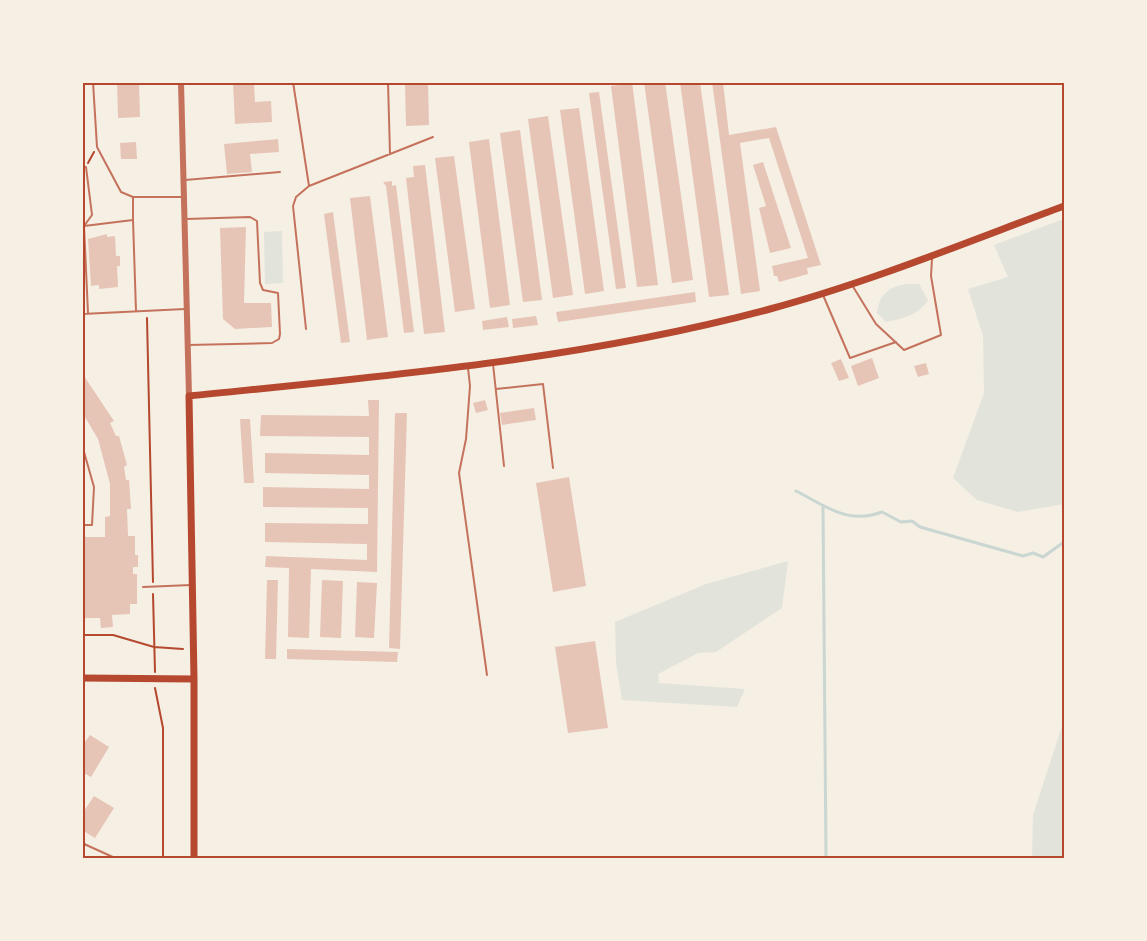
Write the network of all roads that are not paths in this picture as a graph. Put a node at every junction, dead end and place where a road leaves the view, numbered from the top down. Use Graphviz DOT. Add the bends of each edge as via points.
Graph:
graph roads {
  1 [pos="93,82"];
  2 [pos="181,82"];
  3 [pos="293,82"];
  4 [pos="388,82"];
  5 [pos="433,137"];
  6 [pos="390,154"];
  7 [pos="84,167"];
  8 [pos="280,172"];
  9 [pos="185,180"];
  10 [pos="309,186"];
  11 [pos="186,196"];
  12 [pos="134,197"];
  13 [pos="1065,206"];
  14 [pos="186,219"];
  15 [pos="133,220"];
  16 [pos="84,226"];
  17 [pos="932,256"];
  18 [pos="852,285"];
  19 [pos="822,294"];
  20 [pos="187,309"];
  21 [pos="136,311"];
  22 [pos="88,313"];
  23 [pos="82,314"];
  24 [pos="306,329"];
  25 [pos="896,342"];
  26 [pos="188,345"];
  27 [pos="493,364"];
  28 [pos="468,367"];
  29 [pos="496,389"];
  30 [pos="189,396"];
  31 [pos="82,446"];
  32 [pos="504,466"];
  33 [pos="553,468"];
  34 [pos="82,525"];
  35 [pos="191,585"];
  36 [pos="143,587"];
  37 [pos="487,675"];
  38 [pos="82,678"];
  39 [pos="194,679"];
  40 [pos="84,844"];
  41 [pos="82,850"];
  42 [pos="115,858"];
  43 [pos="194,858"];
  1 -- 12 [label="lane" via="97,147 121,192"];
  2 -- 9 [label="street"];
  3 -- 10 [label="lane"];
  4 -- 6 [label="lane"];
  5 -- 6 [label="lane"];
  6 -- 10 [label="lane"];
  7 -- 16 [label="lane" via="92,215"];
  8 -- 9 [label="lane"];
  9 -- 11 [label="street"];
  10 -- 24 [label="lane" via="296,197 293,206"];
  11 -- 12 [label="lane"];
  11 -- 14 [label="street"];
  12 -- 15 [label="lane"];
  13 -- 17 [label="main road"];
  14 -- 20 [label="street"];
  14 -- 26 [label="lane" via="257,220 260,283 263,290 278,293 280,334 272,343"];
  15 -- 16 [label="lane"];
  15 -- 21 [label="lane"];
  16 -- 22 [label="lane"];
  17 -- 18 [label="main road"];
  17 -- 25 [label="lane" via="931,276 941,335 904,350"];
  18 -- 19 [label="main road"];
  18 -- 25 [label="lane" via="876,324"];
  19 -- 25 [label="lane" via="850,358"];
  19 -- 27 [label="main road" via="663,334"];
  20 -- 21 [label="lane"];
  20 -- 26 [label="street"];
  21 -- 22 [label="lane"];
  22 -- 23 [label="lane"];
  26 -- 30 [label="street"];
  27 -- 28 [label="main road"];
  27 -- 29 [label="lane"];
  28 -- 30 [label="main road"];
  28 -- 37 [label="lane" via="470,386 459,473"];
  29 -- 32 [label="lane"];
  29 -- 33 [label="lane" via="543,384"];
  30 -- 35 [label="main road"];
  31 -- 34 [label="lane" via="94,487 92,525"];
  35 -- 36 [label="lane"];
  35 -- 39 [label="main road"];
  38 -- 39 [label="main road"];
  39 -- 43 [label="main road"];
  40 -- 41 [label="lane"];
  40 -- 42 [label="lane"];
}
